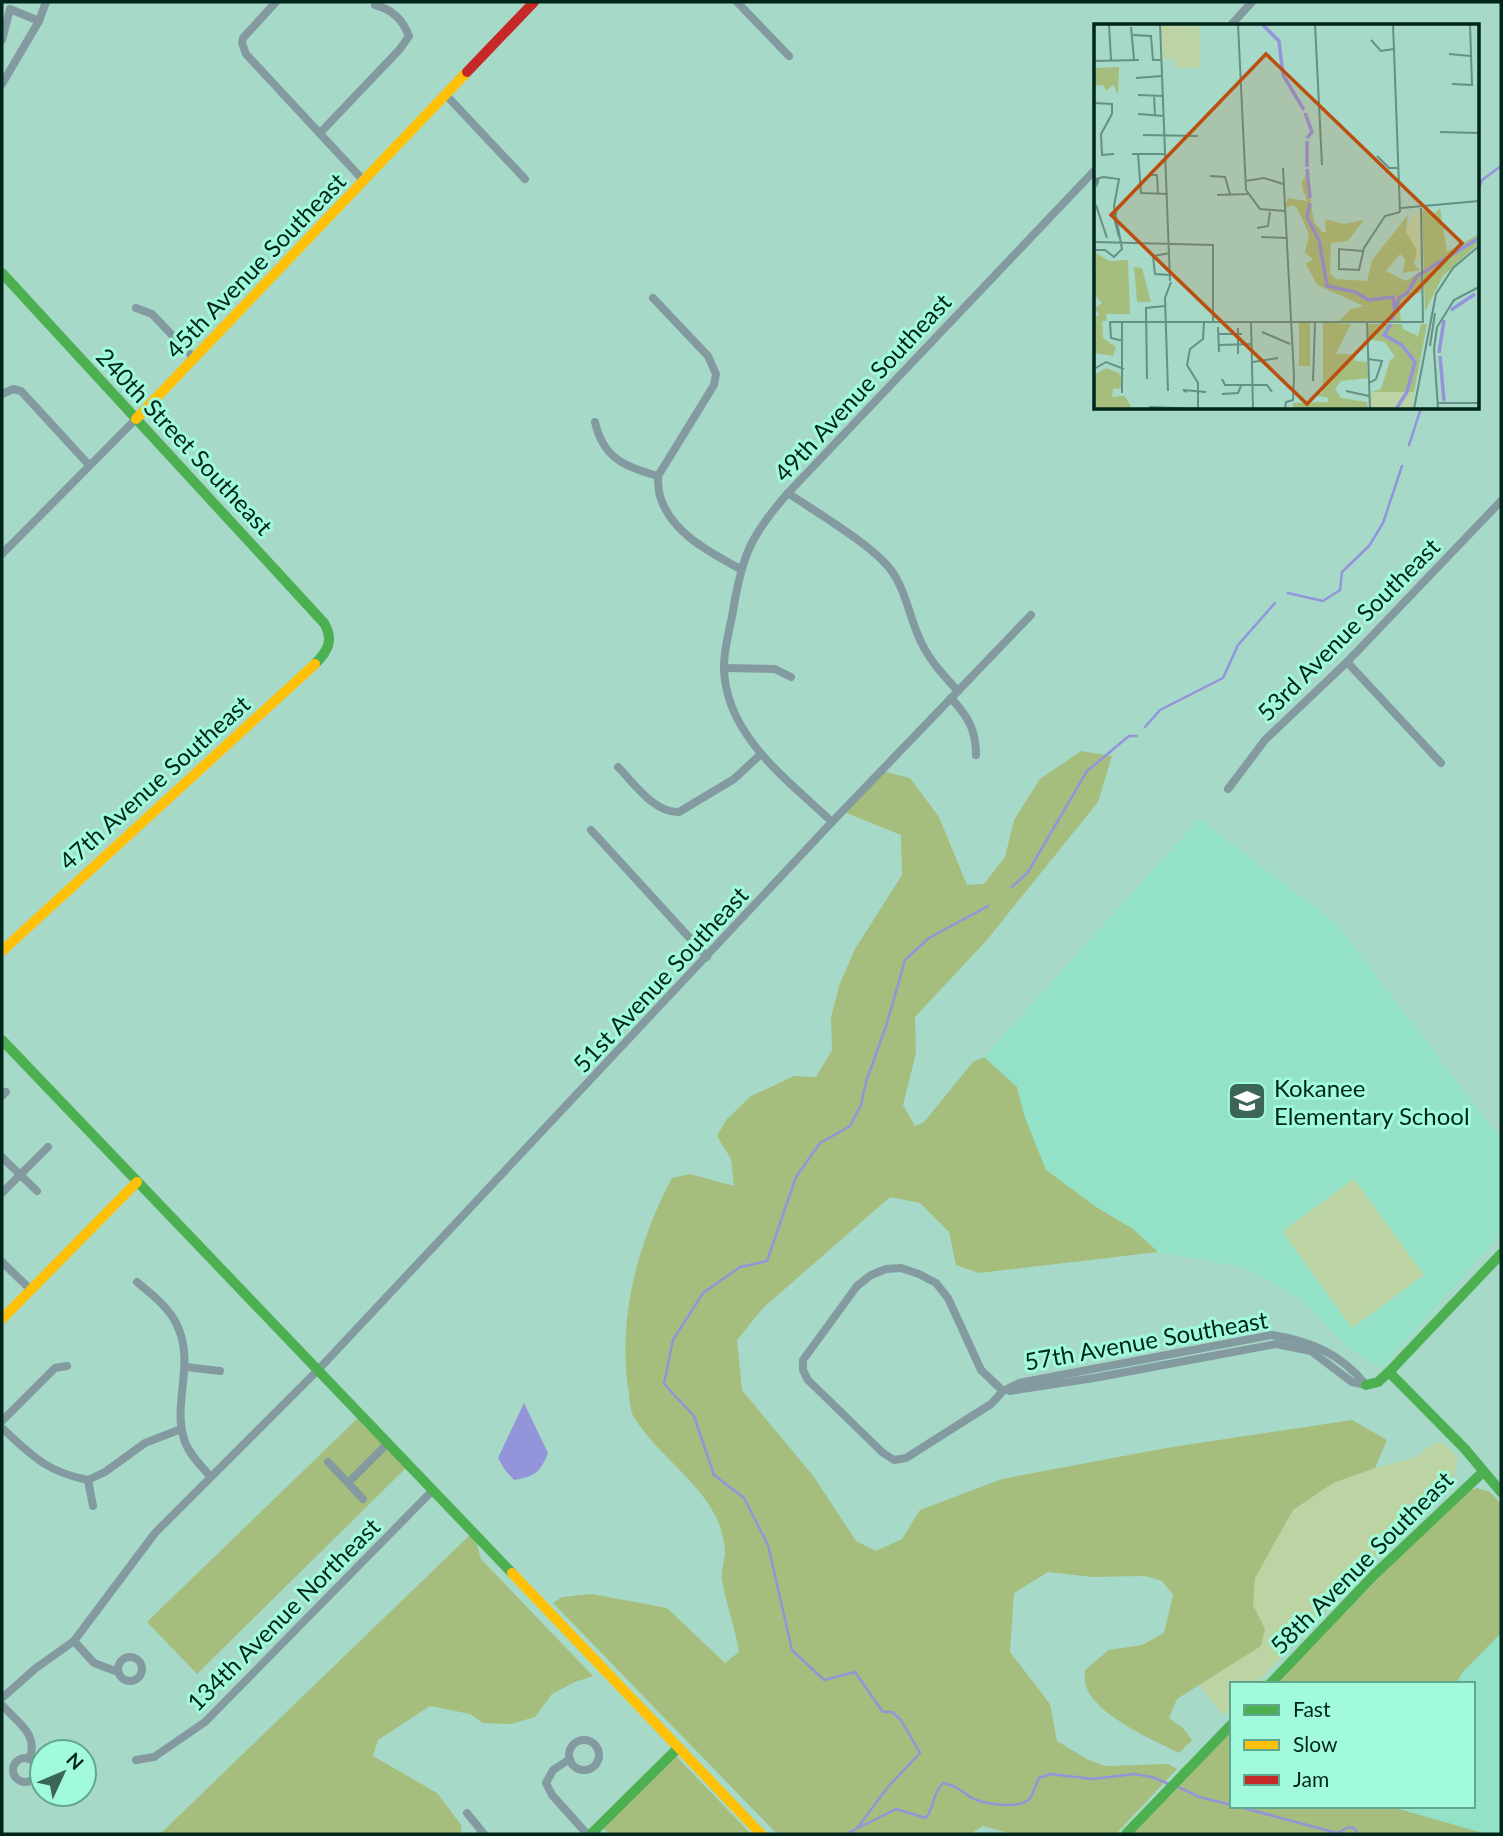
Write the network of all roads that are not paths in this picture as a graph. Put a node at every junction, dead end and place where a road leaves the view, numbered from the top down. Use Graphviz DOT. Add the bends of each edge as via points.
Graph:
graph roads {
  1 [pos="46,2"];
  2 [pos="276,2"];
  3 [pos="534,2"];
  4 [pos="737,2"];
  5 [pos="1252,2"];
  6 [pos="10,5"];
  7 [pos="375,5"];
  8 [pos="39,21"];
  9 [pos="1232,24"];
  10 [pos="2,40"];
  11 [pos="789,56"];
  12 [pos="2,84"];
  13 [pos="446,95"];
  14 [pos="320,133"];
  15 [pos="1094,171"];
  16 [pos="525,179"];
  17 [pos="364,181"];
  18 [pos="2,274"];
  19 [pos="653,298"];
  20 [pos="135,308"];
  21 [pos="194,358"];
  22 [pos="2,394"];
  23 [pos="136,419"];
  24 [pos="595,422"];
  25 [pos="89,465"];
  26 [pos="658,476"];
  27 [pos="788,493"];
  28 [pos="1501,501"];
  29 [pos="2,554"];
  30 [pos="740,569"];
  31 [pos="1031,615"];
  32 [pos="331,641"];
  33 [pos="1347,662"];
  34 [pos="724,668"];
  35 [pos="791,677"];
  36 [pos="958,691"];
  37 [pos="951,698"];
  38 [pos="761,754"];
  39 [pos="976,755"];
  40 [pos="1441,763"];
  41 [pos="618,767"];
  42 [pos="1228,789"];
  43 [pos="832,822"];
  44 [pos="591,830"];
  45 [pos="2,951"];
  46 [pos="707,957"];
  47 [pos="2,1040"];
  48 [pos="48,1147"];
  49 [pos="2,1157"];
  50 [pos="19,1175"];
  51 [pos="137,1182"];
  52 [pos="37,1191"];
  53 [pos="2,1193"];
  54 [pos="1501,1254"];
  55 [pos="2,1262"];
  56 [pos="137,1282"];
  57 [pos="31,1290"];
  58 [pos="2,1319"];
  59 [pos="1182,1356"];
  60 [pos="67,1366"];
  61 [pos="186,1367"];
  62 [pos="1100,1367"];
  63 [pos="318,1370"];
  64 [pos="220,1371"];
  65 [pos="1389,1372"];
  66 [pos="1101,1377"];
  67 [pos="1366,1385"];
  68 [pos="1003,1391"];
  69 [pos="2,1421"];
  70 [pos="2,1429"];
  71 [pos="181,1429"];
  72 [pos="388,1443"];
  73 [pos="328,1462"];
  74 [pos="1483,1472"];
  75 [pos="210,1476"];
  76 [pos="88,1480"];
  77 [pos="348,1483"];
  78 [pos="433,1490"];
  79 [pos="1501,1492"];
  80 [pos="363,1499"];
  81 [pos="93,1506"];
  82 [pos="74,1642"];
  83 [pos="118,1672"];
  84 [pos="1272,1682"];
  85 [pos="2,1698"];
  86 [pos="2,1705"];
  87 [pos="1230,1726"];
  88 [pos="31,1738"];
  89 [pos="678,1748"];
  90 [pos="570,1759"];
  91 [pos="136,1760"];
  92 [pos="467,1813"];
  93 [pos="484,1834"];
  94 [pos="589,1834"];
  95 [pos="761,1834"];
  96 [pos="1126,1834"];
  1 -- 8 [label="street"];
  2 -- 14 [label="street" via="242,43 251,60"];
  3 -- 13 [label="street, 45th Avenue Southeast"];
  4 -- 11 [label="street"];
  5 -- 9 [label="street"];
  6 -- 8 [label="street"];
  6 -- 10 [label="street"];
  7 -- 14 [label="street" via="388,8 410,36"];
  8 -- 12 [label="street"];
  13 -- 16 [label="street"];
  13 -- 17 [label="street, 45th Avenue Southeast"];
  14 -- 17 [label="street"];
  15 -- 27 [label="street, 49th Avenue Southeast"];
  17 -- 21 [label="street, 45th Avenue Southeast"];
  18 -- 23 [label="street, 240th Street Southeast"];
  19 -- 26 [label="street" via="708,356 716,374 714,385"];
  20 -- 21 [label="street" via="152,314"];
  21 -- 23 [label="street, 45th Avenue Southeast"];
  22 -- 25 [label="street" via="21,391"];
  23 -- 25 [label="street, 45th Avenue Southeast"];
  23 -- 32 [label="street, 240th Street Southeast" via="324,623"];
  24 -- 26 [label="street" via="599,439 614,456 629,468"];
  25 -- 29 [label="street, 45th Avenue Southeast"];
  26 -- 30 [label="street" via="660,498 681,530"];
  27 -- 30 [label="street, 49th Avenue Southeast" via="752,539"];
  27 -- 36 [label="street" via="891,570 921,644"];
  28 -- 33 [label="street, 53rd Avenue Southeast"];
  30 -- 34 [label="street, 49th Avenue Southeast"];
  31 -- 36 [label="street, 51st Avenue Southeast"];
  32 -- 45 [label="street, 47th Avenue Southeast" via="324,656"];
  33 -- 40 [label="street"];
  33 -- 42 [label="street, 53rd Avenue Southeast" via="1265,740"];
  34 -- 35 [label="street" via="775,669"];
  34 -- 38 [label="street" via="736,716"];
  36 -- 37 [label="street, 51st Avenue Southeast"];
  37 -- 39 [label="street" via="976,737"];
  37 -- 43 [label="street, 51st Avenue Southeast"];
  38 -- 41 [label="street" via="734,779 679,812 659,807"];
  38 -- 43 [label="street"];
  43 -- 46 [label="street, 51st Avenue Southeast"];
  44 -- 46 [label="street"];
  46 -- 63 [label="street, 51st Avenue Southeast"];
  47 -- 51 [label="street"];
  48 -- 50 [label="street"];
  49 -- 50 [label="street"];
  50 -- 52 [label="street"];
  50 -- 53 [label="street"];
  51 -- 57 [label="street"];
  51 -- 63 [label="street"];
  54 -- 65 [label="street, 57th Avenue Southeast"];
  55 -- 57 [label="street"];
  56 -- 61 [label="street" via="177,1323"];
  57 -- 58 [label="street"];
  59 -- 62 [label="street, 57th Avenue Southeast"];
  59 -- 66 [label="street, 57th Avenue Southeast"];
  59 -- 67 [label="street, 57th Avenue Southeast" via="1272,1335 1304,1340 1332,1355"];
  60 -- 69 [label="street" via="55,1367"];
  61 -- 64 [label="street"];
  61 -- 71 [label="street"];
  62 -- 66 [label="street"];
  62 -- 68 [label="street, 57th Avenue Southeast" via="1019,1383"];
  63 -- 72 [label="street"];
  63 -- 75 [label="street, 51st Avenue Southeast"];
  65 -- 67 [label="street, 57th Avenue Southeast"];
  65 -- 74 [label="street"];
  66 -- 68 [label="street, 57th Avenue Southeast"];
  68 -- 68 [label="street, 57th Avenue Southeast" via="981,1370 948,1298 936,1283 901,1268 871,1275 857,1286 803,1360 808,1380 894,1460 926,1446 991,1404"];
  70 -- 76 [label="street" via="46,1467"];
  71 -- 75 [label="street" via="185,1444"];
  71 -- 76 [label="street" via="145,1443"];
  72 -- 77 [label="street"];
  72 -- 78 [label="street"];
  73 -- 77 [label="street"];
  74 -- 79 [label="street"];
  74 -- 84 [label="street, 58th Avenue Southeast" via="1362,1586"];
  75 -- 82 [label="street, 51st Avenue Southeast" via="155,1533"];
  76 -- 81 [label="street"];
  77 -- 80 [label="street"];
  78 -- 89 [label="street"];
  78 -- 91 [label="street, 134th Avenue Northeast" via="205,1722 154,1757"];
  82 -- 83 [label="street" via="94,1663"];
  82 -- 85 [label="street, 51st Avenue Southeast"];
  86 -- 88 [label="street"];
  87 -- 96 [label="street"];
  89 -- 94 [label="street"];
  89 -- 95 [label="street"];
  90 -- 94 [label="street" via="553,1770 546,1783"];
  92 -- 93 [label="street"];
}
